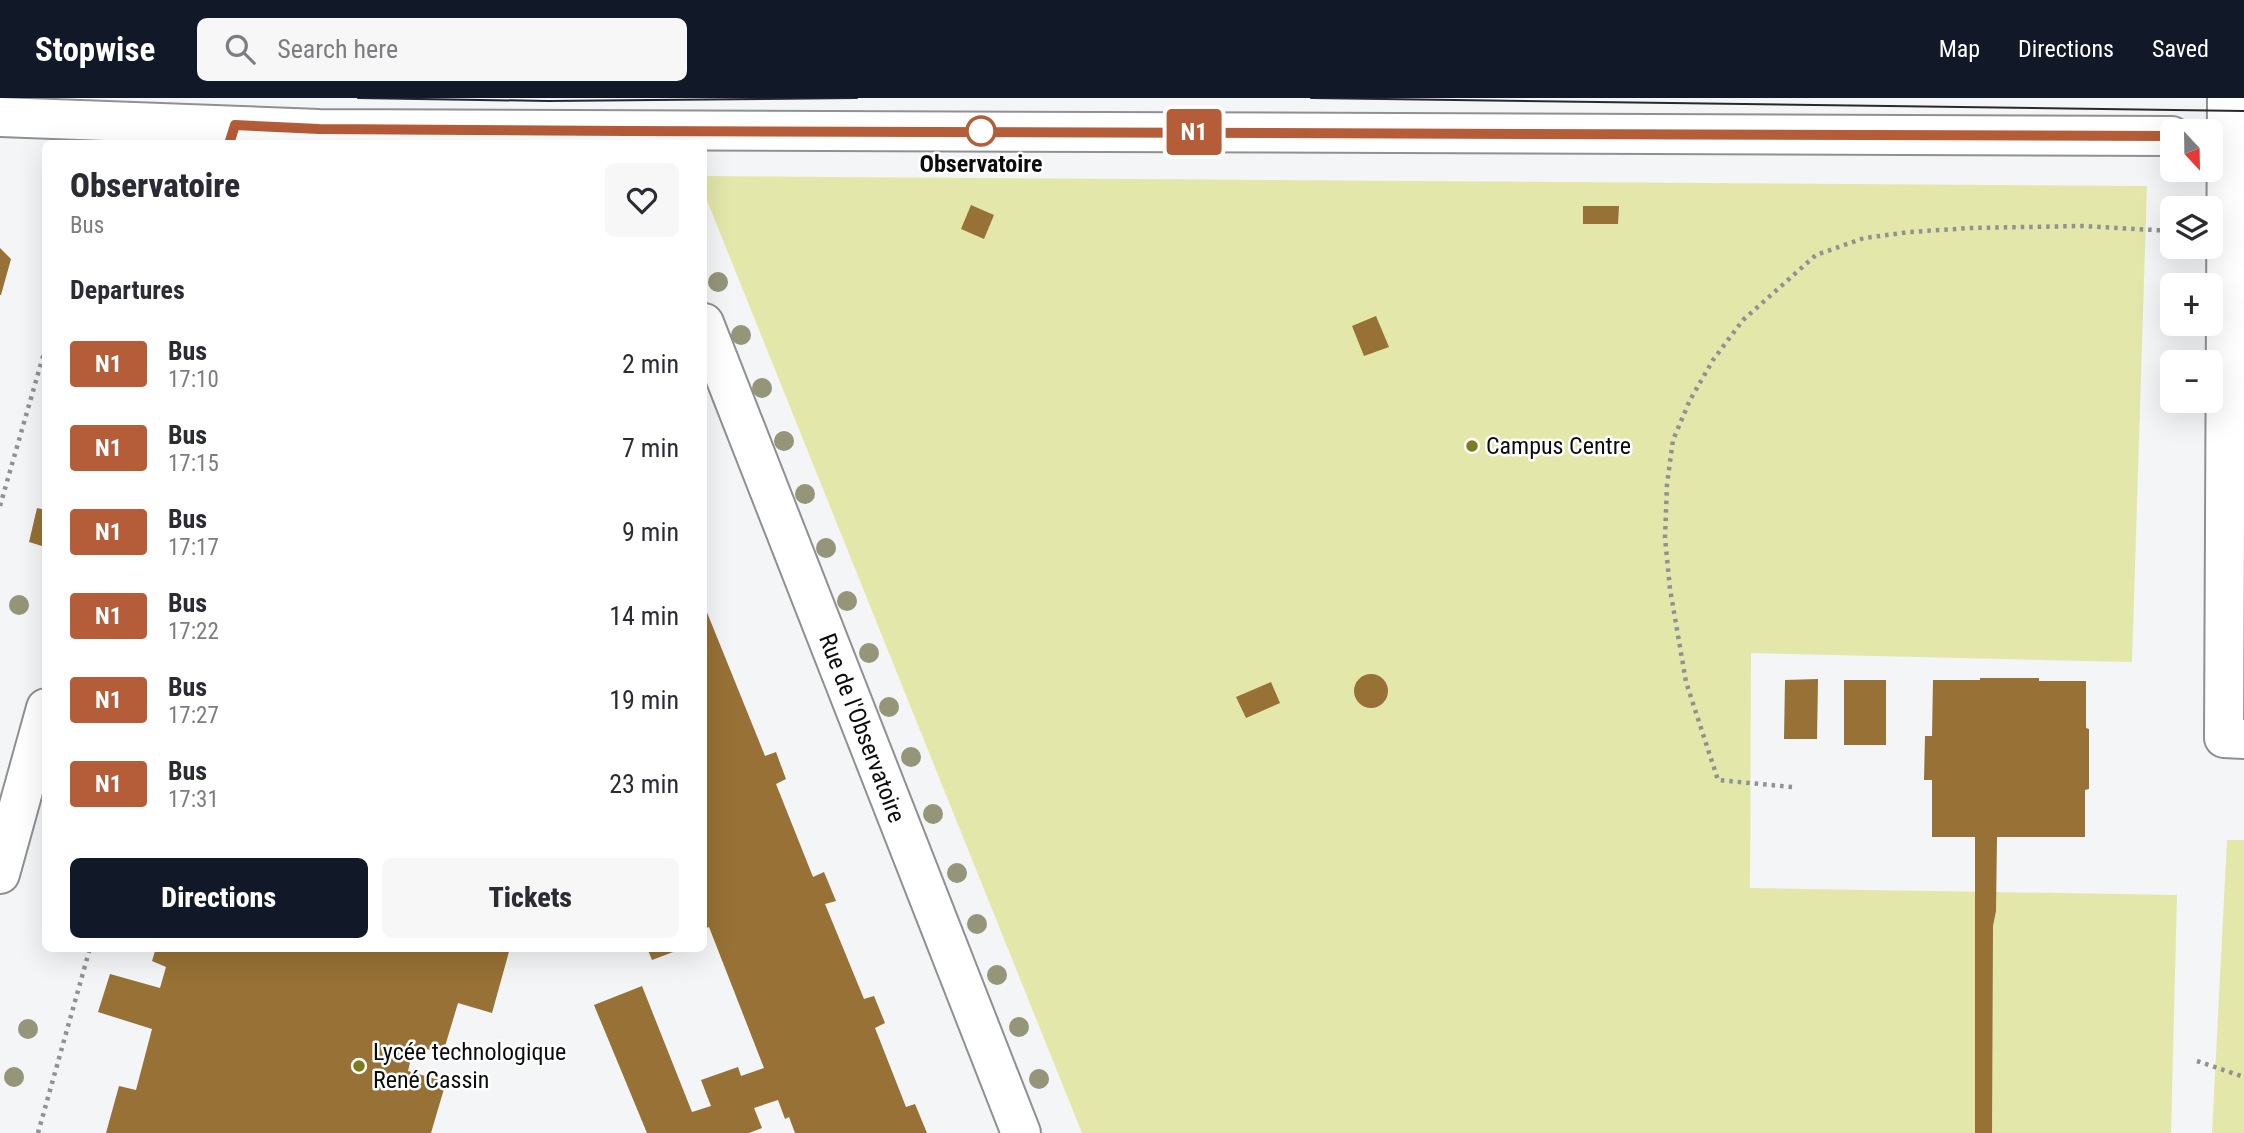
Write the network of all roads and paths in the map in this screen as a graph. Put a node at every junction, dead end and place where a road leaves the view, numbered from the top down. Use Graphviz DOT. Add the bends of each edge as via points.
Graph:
graph roads {
  1 [pos="2227,98"];
  2 [pos="0,117"];
  3 [pos="140,121"];
  4 [pos="235,122"];
  5 [pos="2160,136"];
  6 [pos="2227,136"];
  7 [pos="630,137"];
  8 [pos="2160,229"];
  9 [pos="707,331"];
  10 [pos="42,360"];
  11 [pos="0,506"];
  12 [pos="42,722"];
  13 [pos="2244,738"];
  14 [pos="1792,787"];
  15 [pos="0,874"];
  16 [pos="89,952"];
  17 [pos="2197,1061"];
  18 [pos="2244,1077"];
  19 [pos="38,1133"];
  20 [pos="1021,1133"];
  1 -- 6 [label="street"];
  2 -- 3 [label="street"];
  3 -- 4 [label="street"];
  4 -- 7 [label="street" via="319,129"];
  5 -- 7 [label="street"];
  6 -- 13 [label="street" via="2224,738"];
  8 -- 14 [label="path" via="1982,228 1864,238 1816,255 1743,320 1713,360 1673,440 1667,484 1665,538 1686,682 1718,780"];
  9 -- 20 [label="street, Rue de l'Observatoire"];
  10 -- 11 [label="path"];
  12 -- 15 [label="street"];
  16 -- 19 [label="path"];
  17 -- 18 [label="path"];
}
